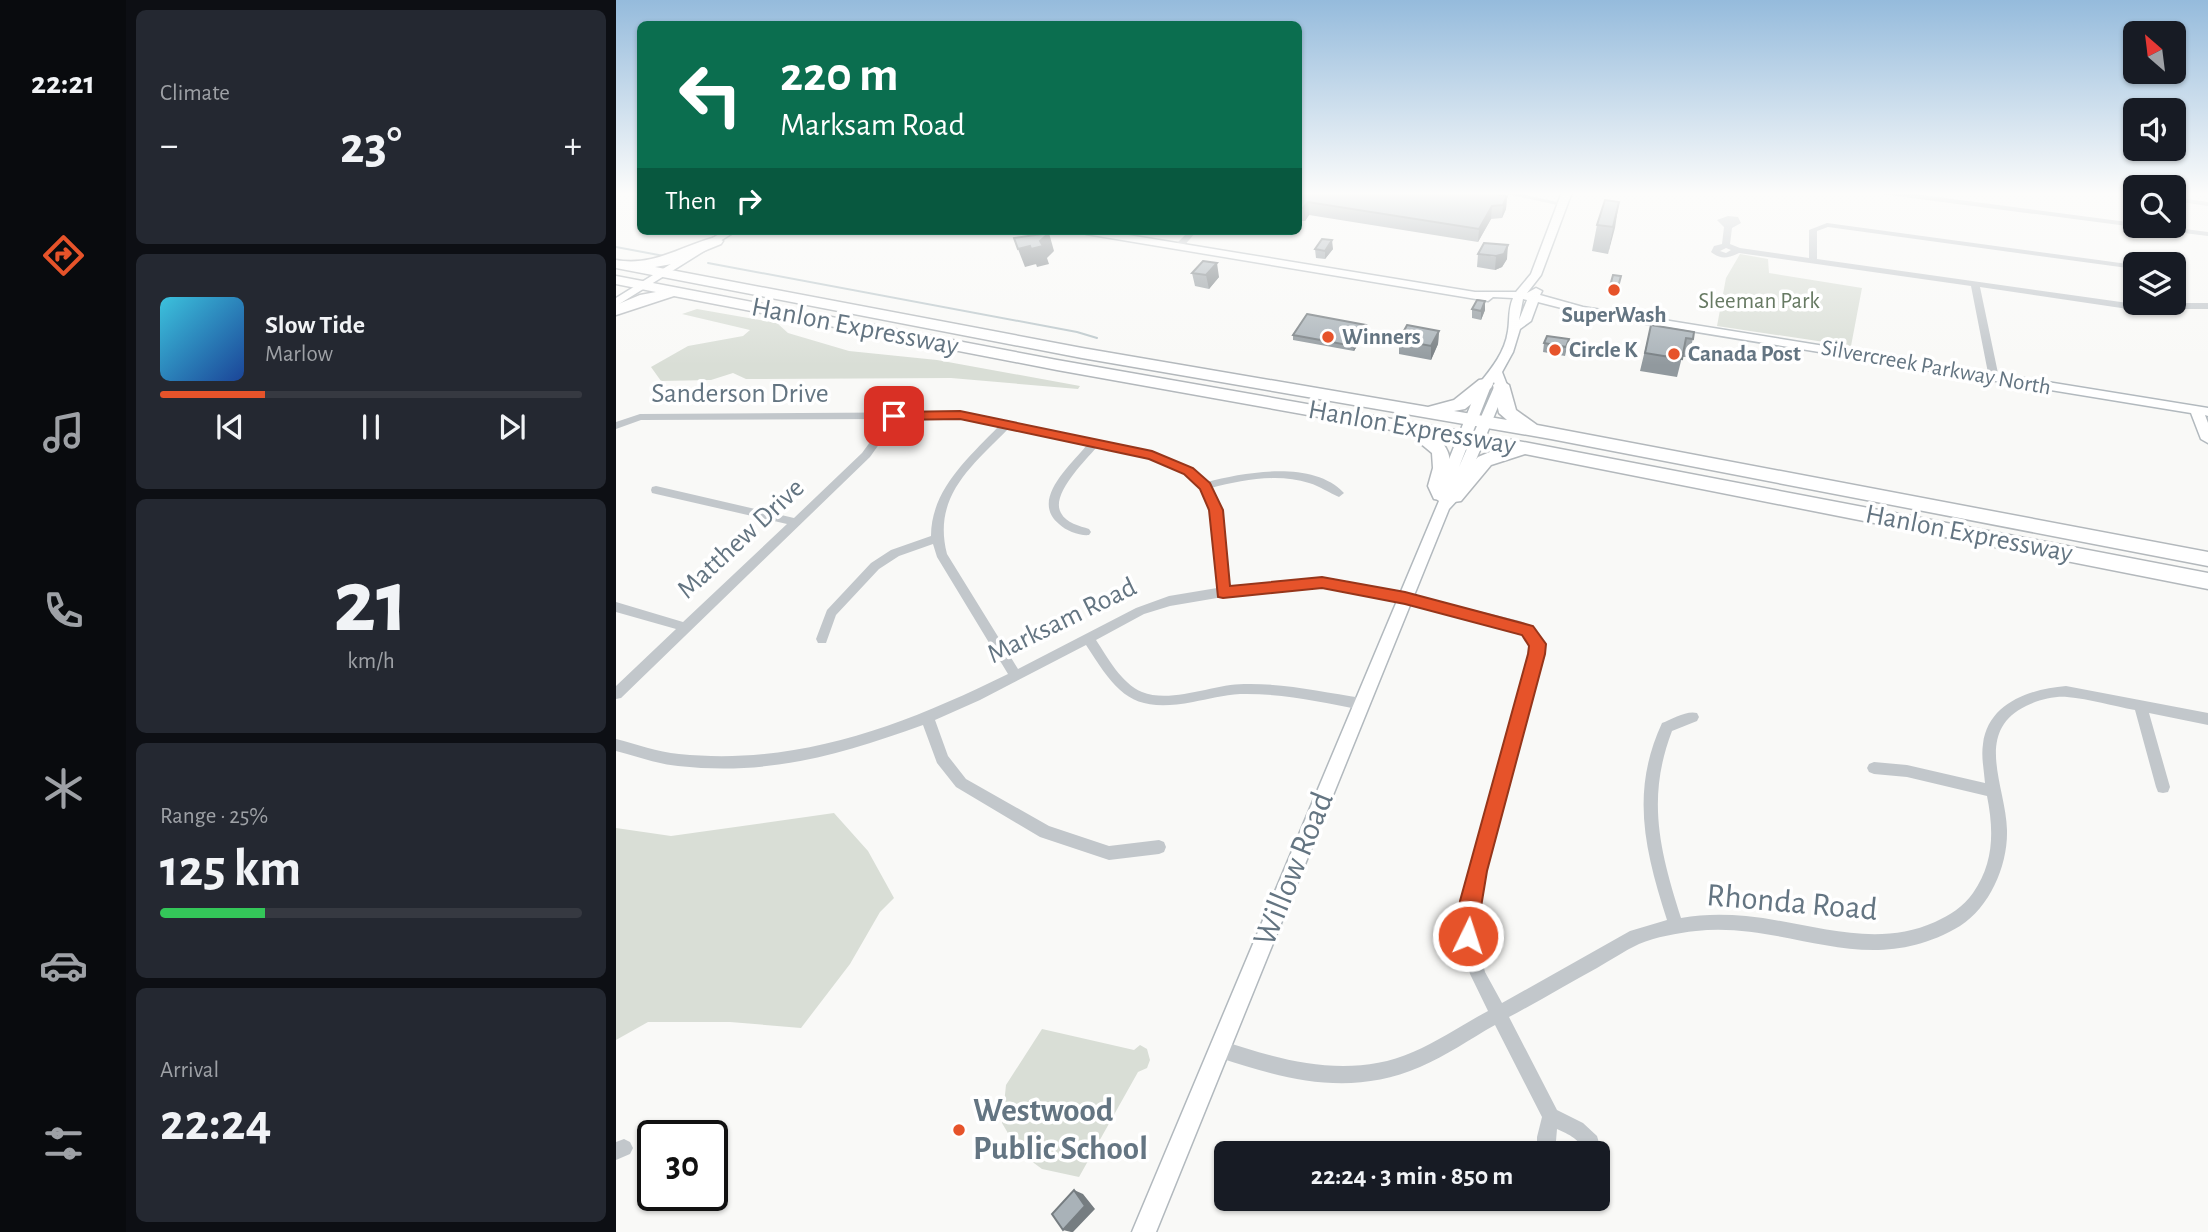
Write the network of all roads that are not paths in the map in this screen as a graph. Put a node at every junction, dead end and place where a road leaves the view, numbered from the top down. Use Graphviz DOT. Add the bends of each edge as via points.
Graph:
graph roads {
  1 [pos="695,249"];
  2 [pos="702,249"];
  3 [pos="709,249"];
  4 [pos="1201,249"];
  5 [pos="1545,249"];
  6 [pos="1716,249"];
  7 [pos="1813,249"];
  8 [pos="2007,249"];
  9 [pos="1813,260"];
  10 [pos="617,264"];
  11 [pos="2123,265"];
  12 [pos="663,274"];
  13 [pos="616,280"];
  14 [pos="713,283"];
  15 [pos="1975,284"];
  16 [pos="644,286"];
  17 [pos="683,294"];
  18 [pos="1526,301"];
  19 [pos="616,303"];
  20 [pos="2123,305"];
  21 [pos="2186,305"];
  22 [pos="2208,306"];
  23 [pos="616,310"];
  24 [pos="1994,378"];
  25 [pos="1494,381"];
  26 [pos="1387,406"];
  27 [pos="2202,411"];
  28 [pos="894,416"];
  29 [pos="1478,421"];
  30 [pos="1007,424"];
  31 [pos="616,426"];
  32 [pos="1402,426"];
  33 [pos="1551,433"];
  34 [pos="1471,438"];
  35 [pos="2208,439"];
  36 [pos="1094,444"];
  37 [pos="1542,453"];
  38 [pos="1205,486"];
  39 [pos="656,490"];
  40 [pos="1339,493"];
  41 [pos="1446,499"];
  42 [pos="795,522"];
  43 [pos="1085,531"];
  44 [pos="934,539"];
  45 [pos="2208,559"];
  46 [pos="2208,581"];
  47 [pos="1223,592"];
  48 [pos="1405,598"];
  49 [pos="616,607"];
  50 [pos="684,627"];
  51 [pos="1088,638"];
  52 [pos="822,639"];
  53 [pos="1015,675"];
  54 [pos="616,694"];
  55 [pos="1362,704"];
  56 [pos="2140,705"];
  57 [pos="1692,717"];
  58 [pos="928,719"];
  59 [pos="2208,719"];
  60 [pos="616,745"];
  61 [pos="1874,768"];
  62 [pos="2163,787"];
  63 [pos="1993,791"];
  64 [pos="1159,847"];
  65 [pos="1676,925"];
  66 [pos="1497,1015"];
  67 [pos="1220,1049"];
  68 [pos="1551,1116"];
  69 [pos="1546,1141"];
  70 [pos="1590,1141"];
  71 [pos="1144,1232"];
  1 -- 10 [label="highway" via="667,261"];
  2 -- 12 [label="main road"];
  3 -- 14 [label="highway" via="694,267 695,274"];
  4 -- 18 [label="main road, Silvercreek Parkway North"];
  5 -- 18 [label="main road, Willow Road" via="1536,275 1540,281"];
  6 -- 9 [label="street" via="1726,256 1738,250"];
  7 -- 9 [label="street"];
  8 -- 11 [label="street"];
  9 -- 15 [label="street"];
  10 -- 12 [label="highway, Hanlon Expressway"];
  12 -- 14 [label="highway, Hanlon Expressway"];
  12 -- 16 [label="main road"];
  13 -- 16 [label="highway, Hanlon Expressway"];
  14 -- 26 [label="highway, Hanlon Expressway"];
  15 -- 20 [label="street"];
  15 -- 24 [label="street"];
  16 -- 17 [label="highway, Hanlon Expressway"];
  16 -- 19 [label="main road"];
  17 -- 23 [label="highway" via="645,298"];
  17 -- 32 [label="highway, Hanlon Expressway"];
  18 -- 24 [label="main road, Silvercreek Parkway North" via="1568,312 1581,310"];
  18 -- 25 [label="main road, Willow Road" via="1525,321 1515,327"];
  21 -- 22 [label="street"];
  24 -- 27 [label="main road, Silvercreek Parkway North"];
  25 -- 26 [label="highway" via="1459,405"];
  25 -- 29 [label="main road, Willow Road"];
  25 -- 33 [label="highway" via="1516,421"];
  26 -- 29 [label="highway, Hanlon Expressway"];
  27 -- 35 [label="main road"];
  28 -- 30 [label="street, Sanderson Drive" via="960,415"];
  28 -- 31 [label="street, Sanderson Drive" via="640,417"];
  28 -- 42 [label="street, Matthew Drive" via="866,455"];
  29 -- 33 [label="highway, Hanlon Expressway"];
  29 -- 34 [label="main road, Willow Road"];
  30 -- 36 [label="street, Sanderson Drive"];
  30 -- 44 [label="street" via="948,489"];
  32 -- 34 [label="highway, Hanlon Expressway"];
  32 -- 41 [label="highway" via="1438,446 1443,471 1437,486"];
  33 -- 45 [label="highway, Hanlon Expressway"];
  34 -- 37 [label="highway, Hanlon Expressway"];
  34 -- 41 [label="main road, Willow Road"];
  36 -- 38 [label="street, Sanderson Drive" via="1168,461"];
  36 -- 43 [label="street" via="1055,492 1051,506 1067,527"];
  37 -- 41 [label="highway" via="1490,457 1479,464 1463,489"];
  37 -- 46 [label="highway, Hanlon Expressway"];
  38 -- 40 [label="street" via="1286,475 1314,478"];
  38 -- 47 [label="street" via="1216,510"];
  39 -- 42 [label="street"];
  41 -- 48 [label="main road, Willow Road"];
  42 -- 50 [label="street, Matthew Drive"];
  44 -- 52 [label="street" via="875,566 831,613"];
  44 -- 53 [label="street"];
  47 -- 48 [label="street, Marksam Road" via="1322,583"];
  47 -- 51 [label="street, Marksam Road" via="1169,601"];
  48 -- 55 [label="main road, Willow Road"];
  48 -- 66 [label="street, Marksam Road" via="1520,626 1538,644 1470,901 1468,936 1478,974"];
  49 -- 50 [label="street"];
  50 -- 54 [label="street, Matthew Drive"];
  51 -- 53 [label="street, Marksam Road"];
  51 -- 55 [label="street" via="1124,688 1141,698 1280,689"];
  53 -- 58 [label="street, Marksam Road"];
  55 -- 67 [label="main road, Willow Road"];
  56 -- 59 [label="street, Rhonda Road"];
  56 -- 62 [label="street"];
  56 -- 63 [label="street, Rhonda Road" via="2066,691 2049,691 2017,704 1995,726 1989,745"];
  57 -- 65 [label="street" via="1667,726 1654,752 1650,784 1656,864"];
  58 -- 60 [label="street, Marksam Road" via="818,753 770,760 677,760"];
  58 -- 64 [label="street" via="942,759 961,783 1045,832 1109,853"];
  61 -- 63 [label="street" via="1908,771"];
  63 -- 65 [label="street, Rhonda Road" via="2000,832 1993,870 1969,911 1915,939 1879,943 1831,940 1765,926"];
  65 -- 66 [label="street, Rhonda Road" via="1636,937"];
  66 -- 67 [label="street, Rhonda Road" via="1416,1060 1349,1076 1314,1076"];
  66 -- 68 [label="street, Marksam Road"];
  67 -- 71 [label="main road, Willow Road"];
  68 -- 69 [label="street"];
  68 -- 70 [label="street"];
}
